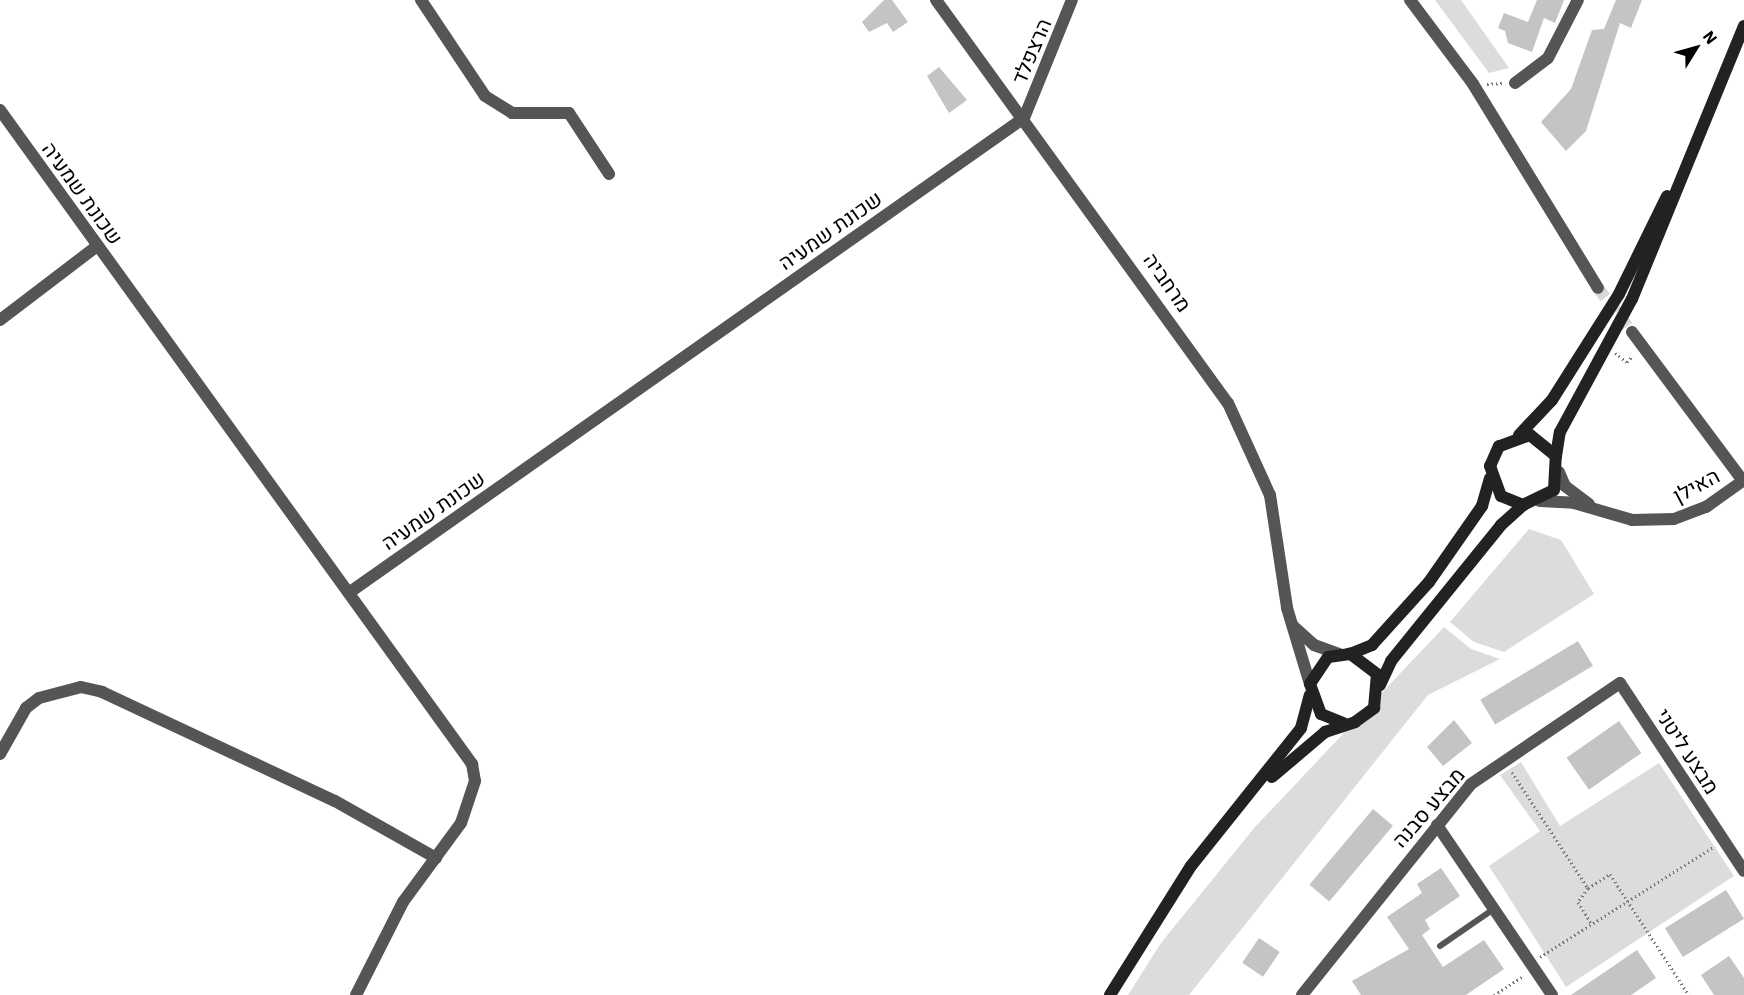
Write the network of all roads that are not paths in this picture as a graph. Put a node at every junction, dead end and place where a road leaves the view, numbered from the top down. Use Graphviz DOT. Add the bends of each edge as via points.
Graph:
graph roads {
  1 [pos="421,0"];
  2 [pos="936,0"];
  3 [pos="1072,0"];
  4 [pos="1410,0"];
  5 [pos="1578,0"];
  6 [pos="1744,26"];
  7 [pos="1515,83"];
  8 [pos="1720,87"];
  9 [pos="0,110"];
  10 [pos="1024,117"];
  11 [pos="609,174"];
  12 [pos="97,246"];
  13 [pos="1598,288"];
  14 [pos="0,320"];
  15 [pos="1632,332"];
  16 [pos="1519,435"];
  17 [pos="1556,456"];
  18 [pos="1559,472"];
  19 [pos="1490,477"];
  20 [pos="1744,480"];
  21 [pos="1540,501"];
  22 [pos="1523,505"];
  23 [pos="1595,508"];
  24 [pos="350,592"];
  25 [pos="1290,622"];
  26 [pos="1345,654"];
  27 [pos="1620,683"];
  28 [pos="1380,685"];
  29 [pos="1310,689"];
  30 [pos="1343,723"];
  31 [pos="0,754"];
  32 [pos="1242,804"];
  33 [pos="1437,825"];
  34 [pos="436,858"];
  35 [pos="1744,871"];
  36 [pos="1495,908"];
  37 [pos="1440,946"];
  38 [pos="356,995"];
  39 [pos="1110,995"];
  40 [pos="1302,995"];
  41 [pos="1552,995"];
  1 -- 11 [label="street" via="485,96 512,113 569,113"];
  2 -- 10 [label="street, מרחביה"];
  3 -- 10 [label="street, הרצפלד"];
  4 -- 13 [label="street" via="1473,84"];
  5 -- 7 [label="street" via="1548,58"];
  6 -- 8 [label="main road"];
  8 -- 16 [label="main road" via="1619,294 1552,400"];
  8 -- 17 [label="main road" via="1607,346 1560,432"];
  9 -- 12 [label="street, שכונת שמעיה"];
  10 -- 24 [label="street, שכונת שמעיה"];
  10 -- 25 [label="street, מרחביה" via="1228,403 1270,495"];
  12 -- 14 [label="street"];
  12 -- 24 [label="street, שכונת שמעיה"];
  15 -- 20 [label="street"];
  16 -- 17 [label="main road" via="1541,439"];
  16 -- 19 [label="main road" via="1499,446"];
  17 -- 18 [label="main road"];
  18 -- 21 [label="main road" via="1554,490"];
  18 -- 23 [label="street, האילן" via="1565,486"];
  19 -- 22 [label="main road" via="1501,496"];
  19 -- 26 [label="main road" via="1482,506 1429,582 1372,645"];
  20 -- 23 [label="street, האילן" via="1706,507 1674,519 1632,520"];
  21 -- 22 [label="main road"];
  21 -- 23 [label="street, האילן"];
  22 -- 28 [label="main road" via="1406,641"];
  24 -- 34 [label="street" via="472,764 471,802"];
  25 -- 26 [label="street" via="1314,645"];
  25 -- 29 [label="street, מרחביה"];
  26 -- 28 [label="main road" via="1370,664"];
  26 -- 29 [label="main road" via="1319,664"];
  27 -- 33 [label="street, מבצע סבנה" via="1471,784"];
  27 -- 35 [label="street, מבצע ליטני"];
  28 -- 30 [label="main road" via="1374,708"];
  29 -- 30 [label="main road" via="1321,714"];
  29 -- 32 [label="main road" via="1301,729"];
  30 -- 32 [label="main road" via="1308,743"];
  31 -- 34 [label="street" via="26,708 39,698 62,689 92,689 325,795"];
  32 -- 39 [label="main road" via="1191,866"];
  33 -- 36 [label="street"];
  33 -- 40 [label="street, מבצע סבנה"];
  34 -- 38 [label="street" via="403,902"];
  36 -- 37 [label="lane"];
  36 -- 41 [label="street"];
}
